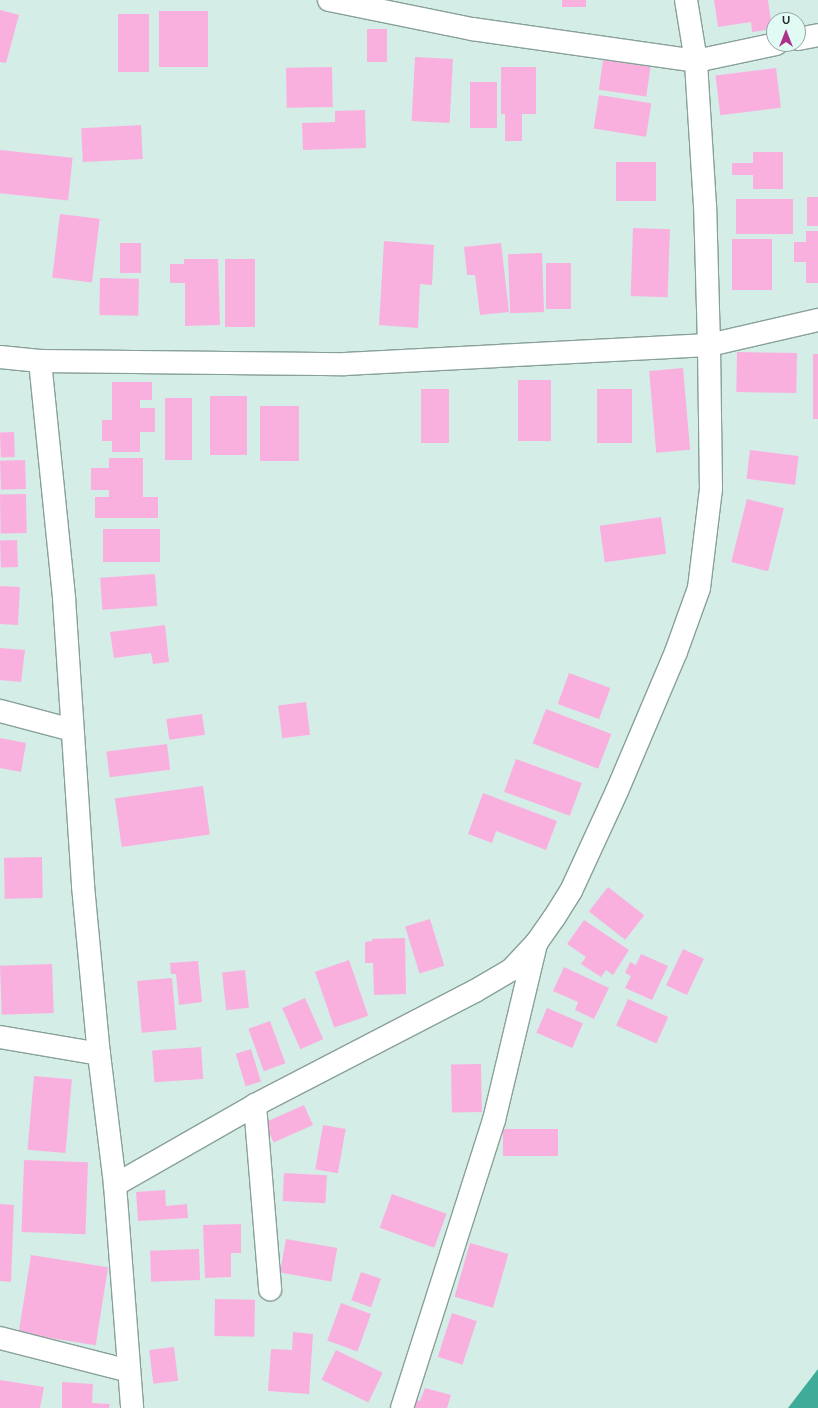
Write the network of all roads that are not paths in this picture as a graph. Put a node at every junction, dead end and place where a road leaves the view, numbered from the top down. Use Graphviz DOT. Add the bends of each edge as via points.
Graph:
graph roads {
  1 [pos="329,0"];
  2 [pos="686,0"];
  3 [pos="818,35"];
  4 [pos="806,37"];
  5 [pos="766,46"];
  6 [pos="696,61"];
  7 [pos="818,320"];
  8 [pos="709,345"];
  9 [pos="0,357"];
  10 [pos="40,361"];
  11 [pos="0,711"];
  12 [pos="72,730"];
  13 [pos="537,942"];
  14 [pos="0,1037"];
  15 [pos="99,1054"];
  16 [pos="255,1105"];
  17 [pos="115,1185"];
  18 [pos="270,1289"];
  19 [pos="0,1338"];
  20 [pos="129,1371"];
  21 [pos="132,1408"];
  22 [pos="402,1408"];
  1 -- 6 [label="street" via="472,29"];
  2 -- 6 [label="street"];
  3 -- 4 [label="street"];
  5 -- 6 [label="street"];
  6 -- 8 [label="street" via="705,206"];
  7 -- 8 [label="street"];
  8 -- 10 [label="street" via="345,364"];
  8 -- 13 [label="street" via="711,489 699,588 676,652 617,791 571,891"];
  9 -- 10 [label="street"];
  10 -- 12 [label="street" via="64,598"];
  11 -- 12 [label="street"];
  12 -- 15 [label="street"];
  13 -- 16 [label="street" via="510,970 475,991"];
  13 -- 22 [label="street" via="494,1120"];
  14 -- 15 [label="street"];
  15 -- 17 [label="street"];
  16 -- 17 [label="street"];
  16 -- 18 [label="street"];
  17 -- 20 [label="street"];
  19 -- 20 [label="street"];
  20 -- 21 [label="street"];
}
